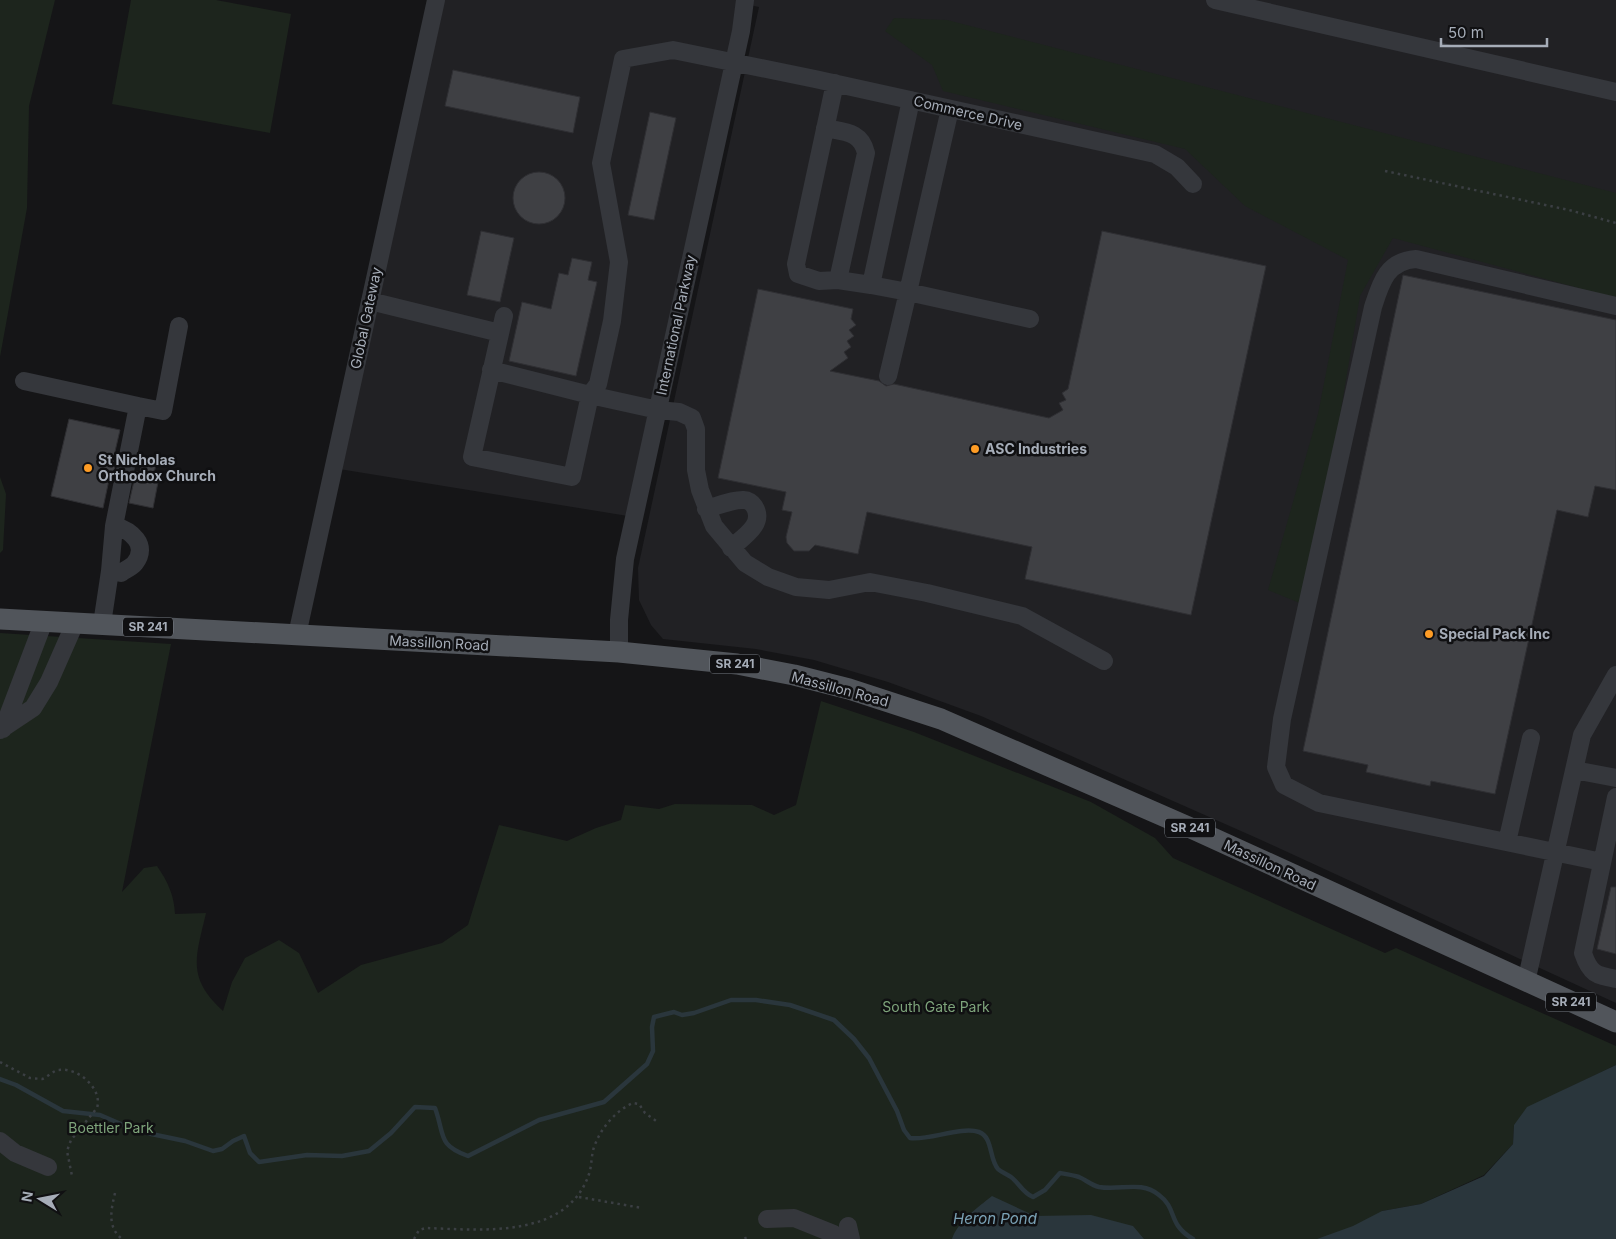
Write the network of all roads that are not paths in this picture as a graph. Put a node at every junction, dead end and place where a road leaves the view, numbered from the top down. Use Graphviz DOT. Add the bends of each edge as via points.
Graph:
graph roads {
  1 [pos="436,0"];
  2 [pos="745,0"];
  3 [pos="1215,0"];
  4 [pos="733,62"];
  5 [pos="835,83"];
  6 [pos="1616,92"];
  7 [pos="911,100"];
  8 [pos="950,109"];
  9 [pos="825,128"];
  10 [pos="1193,184"];
  11 [pos="838,280"];
  12 [pos="871,284"];
  13 [pos="908,292"];
  14 [pos="370,301"];
  15 [pos="1616,306"];
  16 [pos="1030,319"];
  17 [pos="179,326"];
  18 [pos="491,370"];
  19 [pos="888,376"];
  20 [pos="24,381"];
  21 [pos="590,395"];
  22 [pos="138,406"];
  23 [pos="658,410"];
  24 [pos="706,509"];
  25 [pos="114,526"];
  26 [pos="730,548"];
  27 [pos="110,571"];
  28 [pos="0,619"];
  29 [pos="44,621"];
  30 [pos="75,623"];
  31 [pos="102,624"];
  32 [pos="297,635"];
  33 [pos="619,652"];
  34 [pos="1104,661"];
  35 [pos="1615,680"];
  36 [pos="1,730"];
  37 [pos="1531,738"];
  38 [pos="1574,770"];
  39 [pos="1616,778"];
  40 [pos="1616,797"];
  41 [pos="1507,842"];
  42 [pos="1556,852"];
  43 [pos="1602,862"];
  44 [pos="1616,979"];
  45 [pos="1526,982"];
  46 [pos="1616,1022"];
  47 [pos="0,1141"];
  48 [pos="48,1167"];
  49 [pos="767,1219"];
  50 [pos="844,1233"];
  1 -- 14 [label="street, Global Gateway"];
  2 -- 4 [label="street, International Parkway"];
  3 -- 6 [label="street"];
  4 -- 5 [label="street, Commerce Drive"];
  4 -- 21 [label="street, Commerce Drive" via="673,50 623,59 601,163 619,262 612,321 598,384"];
  4 -- 23 [label="street, International Parkway"];
  5 -- 7 [label="street, Commerce Drive"];
  5 -- 9 [label="street"];
  7 -- 8 [label="street, Commerce Drive"];
  7 -- 12 [label="street"];
  8 -- 10 [label="street, Commerce Drive" via="1155,154 1177,167"];
  8 -- 13 [label="street"];
  9 -- 11 [label="street" via="859,137 866,153"];
  9 -- 11 [label="street" via="796,264 798,274 807,278"];
  11 -- 12 [label="street"];
  12 -- 13 [label="street"];
  13 -- 16 [label="street"];
  13 -- 19 [label="street"];
  14 -- 18 [label="street" via="502,324"];
  14 -- 32 [label="street, Global Gateway"];
  15 -- 41 [label="street" via="1416,259 1397,263 1388,272 1380,284 1373,307 1282,719 1276,767 1284,785 1319,802"];
  17 -- 22 [label="street" via="163,411"];
  18 -- 21 [label="street"];
  18 -- 21 [label="street" via="472,457 572,477"];
  20 -- 22 [label="street"];
  21 -- 23 [label="street"];
  22 -- 25 [label="street"];
  23 -- 24 [label="street" via="679,412 692,418 696,429 696,470"];
  23 -- 33 [label="street, International Parkway" via="625,559"];
  24 -- 26 [label="street"];
  24 -- 26 [label="street" via="744,500 752,503 757,511 758,521 752,530"];
  25 -- 27 [label="street"];
  25 -- 27 [label="street" via="127,529 137,539 140,550 135,563 122,573"];
  26 -- 34 [label="street" via="745,563 768,577 796,587 829,590 870,582 1022,616"];
  27 -- 31 [label="street"];
  28 -- 29 [label="main road, Massillon Road / SR 241"];
  29 -- 30 [label="main road, Massillon Road / SR 241"];
  29 -- 36 [label="street"];
  30 -- 31 [label="main road, Massillon Road / SR 241"];
  30 -- 36 [label="street" via="49,682 33,708"];
  31 -- 32 [label="main road, Massillon Road / SR 241"];
  32 -- 33 [label="main road, Massillon Road / SR 241"];
  33 -- 45 [label="main road, Massillon Road / SR 241" via="737,664 794,675 942,719 1184,825"];
  35 -- 38 [label="street" via="1582,735"];
  37 -- 41 [label="street"];
  38 -- 39 [label="street"];
  38 -- 42 [label="street"];
  40 -- 43 [label="street"];
  41 -- 42 [label="street"];
  42 -- 43 [label="street"];
  42 -- 45 [label="street"];
  43 -- 44 [label="street" via="1584,953 1588,967 1597,975"];
  45 -- 46 [label="main road, Massillon Road / SR 241"];
  47 -- 48 [label="street" via="15,1154"];
  49 -- 50 [label="street" via="794,1218"];
}
